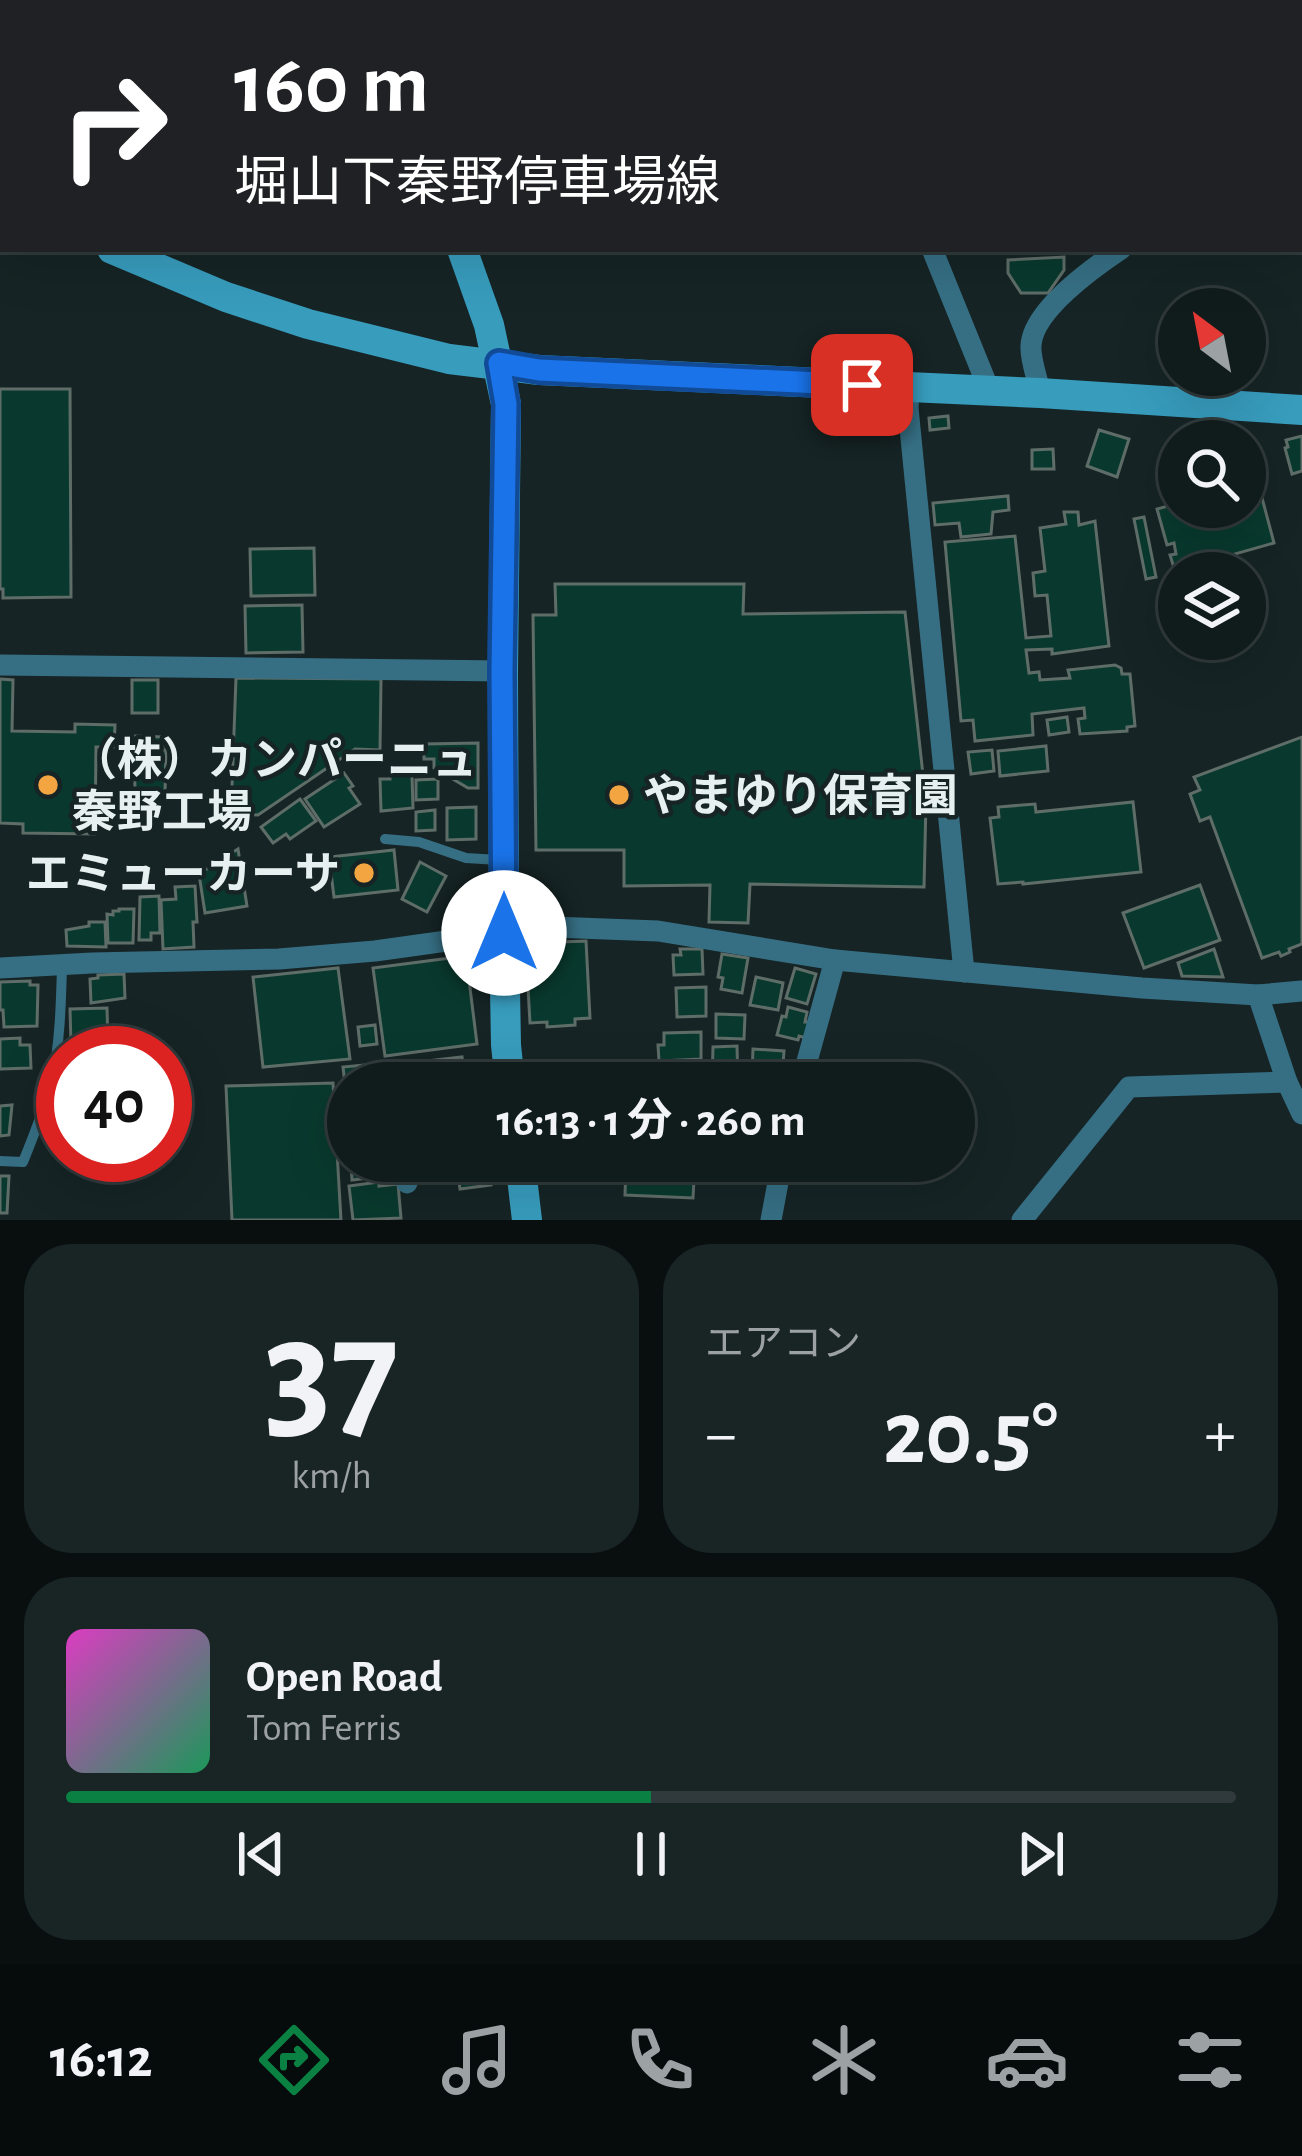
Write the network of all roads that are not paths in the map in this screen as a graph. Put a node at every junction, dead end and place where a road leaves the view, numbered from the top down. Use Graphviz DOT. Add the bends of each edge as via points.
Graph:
graph roads {
  1 [pos="119,252"];
  2 [pos="463,252"];
  3 [pos="933,252"];
  4 [pos="1116,252"];
  5 [pos="499,363"];
  6 [pos="909,387"];
  7 [pos="990,392"];
  8 [pos="1040,393"];
  9 [pos="1302,410"];
  10 [pos="0,665"];
  11 [pos="502,670"];
  12 [pos="385,839"];
  13 [pos="503,861"];
  14 [pos="504,933"];
  15 [pos="835,960"];
  16 [pos="62,965"];
  17 [pos="0,968"];
  18 [pos="964,972"];
  19 [pos="1302,991"];
  20 [pos="1258,995"];
  21 [pos="508,1062"];
  22 [pos="807,1062"];
  23 [pos="1287,1082"];
  24 [pos="1302,1114"];
  25 [pos="0,1161"];
  26 [pos="522,1182"];
  27 [pos="778,1182"];
  28 [pos="527,1220"];
  29 [pos="771,1220"];
  30 [pos="1022,1220"];
  1 -- 5 [label="main road" via="308,324 449,359"];
  2 -- 5 [label="main road"];
  3 -- 7 [label="street"];
  4 -- 8 [label="street" via="1041,319 1030,344"];
  5 -- 6 [label="main road"];
  5 -- 11 [label="main road" via="506,404"];
  6 -- 7 [label="main road"];
  6 -- 18 [label="street"];
  7 -- 8 [label="main road"];
  8 -- 9 [label="main road"];
  10 -- 11 [label="street"];
  11 -- 13 [label="main road"];
  12 -- 13 [label="lane"];
  13 -- 14 [label="main road"];
  14 -- 15 [label="street" via="522,926 658,931"];
  14 -- 16 [label="street" via="279,959"];
  14 -- 21 [label="main road"];
  15 -- 18 [label="street"];
  15 -- 22 [label="street"];
  16 -- 17 [label="street"];
  16 -- 25 [label="lane" via="57,1042 40,1118 23,1162"];
  18 -- 20 [label="street"];
  19 -- 20 [label="street"];
  20 -- 23 [label="street"];
  23 -- 24 [label="street"];
  23 -- 30 [label="street" via="1129,1088"];
  26 -- 28 [label="main road"];
  27 -- 29 [label="street"];
}
